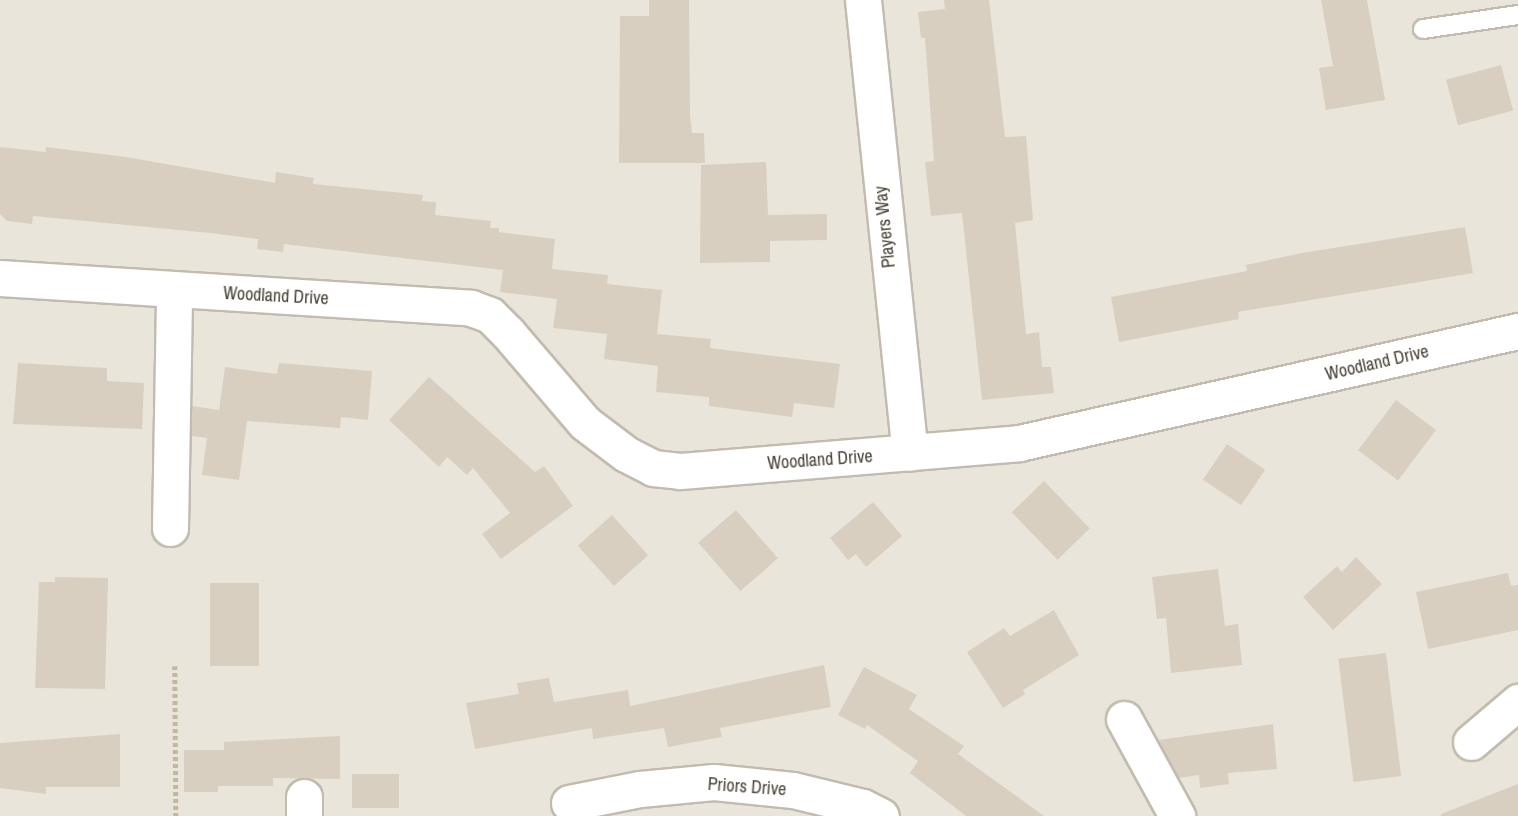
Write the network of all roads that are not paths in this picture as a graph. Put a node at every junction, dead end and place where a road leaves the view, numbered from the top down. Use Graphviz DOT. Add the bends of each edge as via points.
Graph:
graph roads {
  1 [pos="863,0"];
  2 [pos="1518,15"];
  3 [pos="1423,29"];
  4 [pos="0,278"];
  5 [pos="174,290"];
  6 [pos="1518,331"];
  7 [pos="910,453"];
  8 [pos="170,528"];
  9 [pos="1518,702"];
  10 [pos="1124,719"];
  11 [pos="1471,742"];
  12 [pos="569,803"];
  13 [pos="881,816"];
  14 [pos="1177,816"];
  1 -- 7 [label="street, Players Way"];
  2 -- 3 [label="lane"];
  4 -- 5 [label="street, Woodland Drive"];
  5 -- 7 [label="street, Woodland Drive" via="471,308 499,324 585,423 653,468 680,471"];
  5 -- 8 [label="street"];
  6 -- 7 [label="street, Woodland Drive" via="1019,443"];
  9 -- 11 [label="street"];
  10 -- 14 [label="street"];
  12 -- 13 [label="street, Priors Drive" via="640,789 714,782 793,790 863,807"];
}
